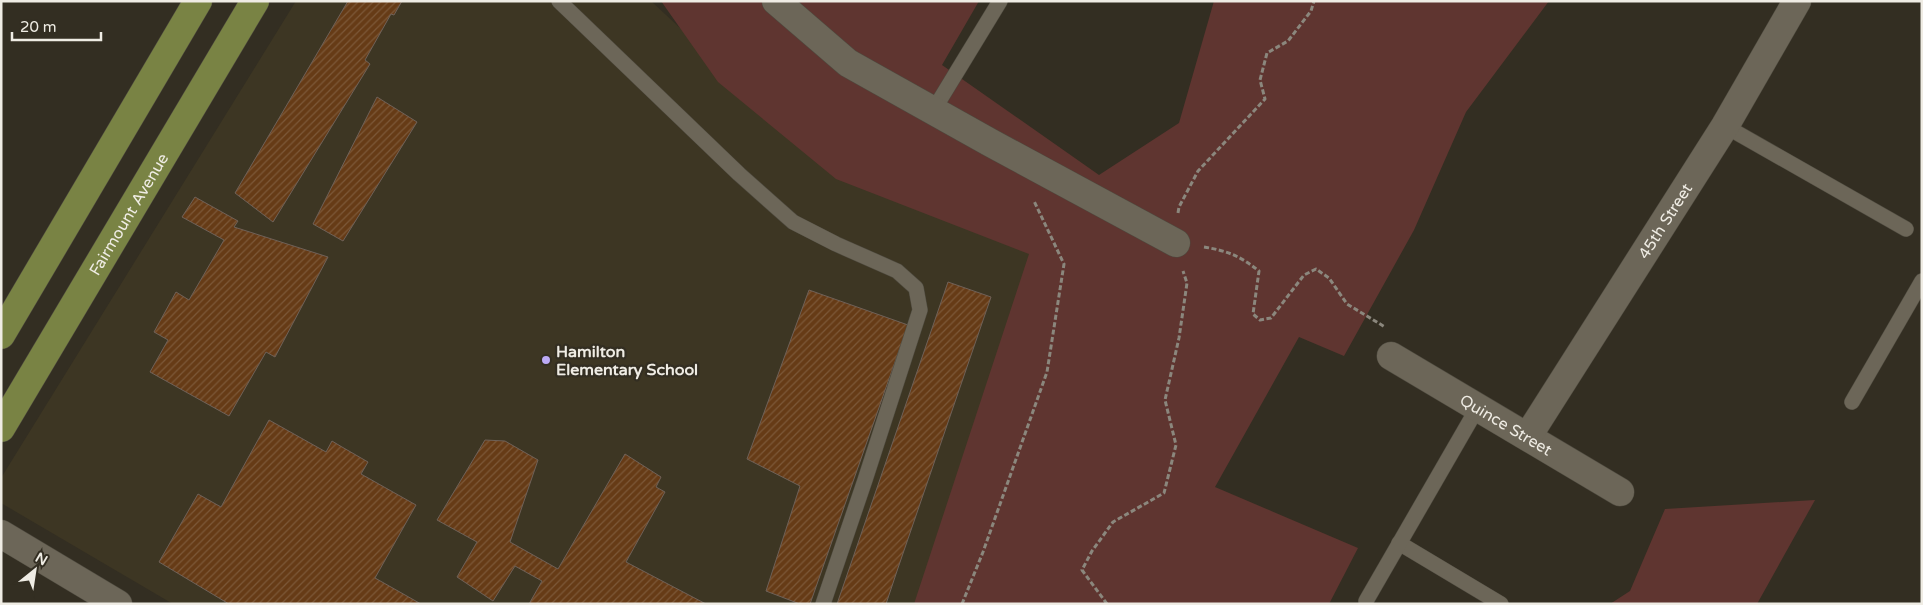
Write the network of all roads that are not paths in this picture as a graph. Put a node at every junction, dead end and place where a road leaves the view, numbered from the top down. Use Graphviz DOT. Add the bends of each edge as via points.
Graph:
graph roads {
  1 [pos="198,1"];
  2 [pos="255,1"];
  3 [pos="559,1"];
  4 [pos="776,1"];
  5 [pos="1000,1"];
  6 [pos="1797,1"];
  7 [pos="933,111"];
  8 [pos="1725,126"];
  9 [pos="1906,229"];
  10 [pos="1176,242"];
  11 [pos="1922,281"];
  12 [pos="1,335"];
  13 [pos="1392,344"];
  14 [pos="1852,402"];
  15 [pos="1478,407"];
  16 [pos="1,428"];
  17 [pos="1528,436"];
  18 [pos="1620,492"];
  19 [pos="1,534"];
  20 [pos="1399,543"];
  21 [pos="1366,601"];
  22 [pos="118,604"];
  23 [pos="822,604"];
  24 [pos="1501,604"];
  1 -- 12 [label="main road"];
  2 -- 16 [label="main road, Fairmount Avenue"];
  3 -- 23 [label="lane" via="793,222 897,271 916,288 920,310"];
  4 -- 7 [label="street" via="848,63"];
  5 -- 7 [label="lane"];
  6 -- 8 [label="street, 45th Street"];
  7 -- 10 [label="street"];
  8 -- 9 [label="lane"];
  8 -- 17 [label="street, 45th Street"];
  11 -- 14 [label="lane"];
  13 -- 15 [label="street, Quince Street"];
  15 -- 17 [label="street, Quince Street"];
  15 -- 20 [label="lane"];
  17 -- 18 [label="street, Quince Street"];
  19 -- 22 [label="street"];
  20 -- 21 [label="lane"];
  20 -- 24 [label="lane"];
}
